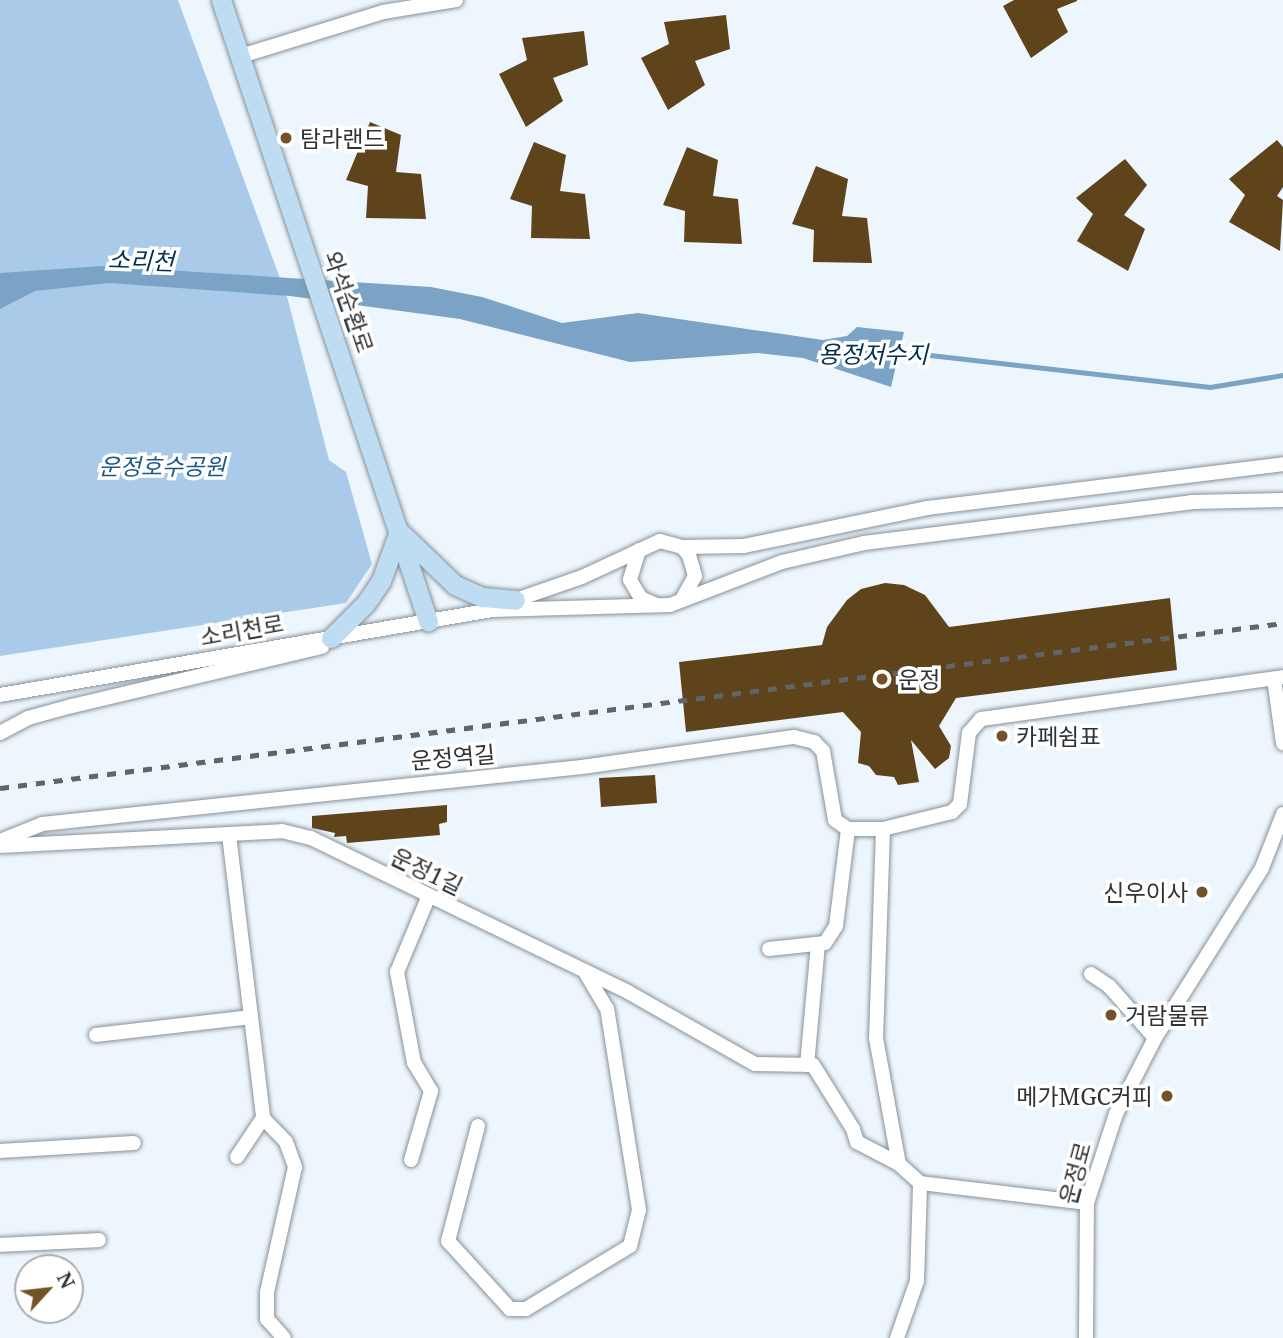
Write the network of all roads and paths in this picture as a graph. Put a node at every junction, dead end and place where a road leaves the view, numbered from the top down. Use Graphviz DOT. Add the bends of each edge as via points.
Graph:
graph roads {
  1 [pos="221,0"];
  2 [pos="456,0"];
  3 [pos="383,6"];
  4 [pos="241,56"];
  5 [pos="1283,464"];
  6 [pos="1283,500"];
  7 [pos="399,531"];
  8 [pos="682,547"];
  9 [pos="640,549"];
  10 [pos="515,600"];
  11 [pos="680,601"];
  12 [pos="660,606"];
  13 [pos="492,610"];
  14 [pos="428,621"];
  15 [pos="387,628"];
  16 [pos="331,638"];
  17 [pos="1279,678"];
  18 [pos="0,695"];
  19 [pos="0,733"];
  20 [pos="1283,743"];
  21 [pos="1283,814"];
  22 [pos="848,829"];
  23 [pos="883,830"];
  24 [pos="229,835"];
  25 [pos="0,844"];
  26 [pos="428,898"];
  27 [pos="817,945"];
  28 [pos="769,948"];
  29 [pos="584,971"];
  30 [pos="1091,974"];
  31 [pos="251,1017"];
  32 [pos="96,1035"];
  33 [pos="1155,1038"];
  34 [pos="807,1065"];
  35 [pos="263,1118"];
  36 [pos="478,1126"];
  37 [pos="134,1143"];
  38 [pos="0,1152"];
  39 [pos="237,1157"];
  40 [pos="411,1160"];
  41 [pos="899,1164"];
  42 [pos="920,1183"];
  43 [pos="1087,1203"];
  44 [pos="99,1240"];
  45 [pos="0,1245"];
  46 [pos="284,1338"];
  47 [pos="897,1338"];
  48 [pos="1086,1338"];
  1 -- 4 [label="street, 와석순환로"];
  2 -- 3 [label="street"];
  3 -- 4 [label="street"];
  4 -- 7 [label="street, 와석순환로"];
  5 -- 8 [label="street" via="928,508 744,546"];
  6 -- 11 [label="street" via="1191,502 864,543 782,562"];
  7 -- 10 [label="street" via="455,585 482,597"];
  7 -- 14 [label="street, 와석순환로"];
  7 -- 16 [label="street" via="381,581"];
  8 -- 9 [label="street" via="660,541"];
  8 -- 11 [label="street" via="690,555 695,576"];
  9 -- 10 [label="street" via="582,577"];
  9 -- 12 [label="street" via="633,558 630,580 641,598"];
  10 -- 13 [label="street"];
  11 -- 12 [label="street"];
  12 -- 13 [label="street"];
  13 -- 14 [label="street, 소리천로"];
  14 -- 15 [label="street, 소리천로"];
  15 -- 16 [label="street, 소리천로"];
  15 -- 19 [label="street" via="266,664 27,718"];
  16 -- 18 [label="street, 소리천로"];
  17 -- 20 [label="street"];
  17 -- 23 [label="street" via="981,719 969,733 960,804 952,812"];
  21 -- 33 [label="street, 운정로" via="1262,868"];
  22 -- 23 [label="street"];
  22 -- 25 [label="street, 운정역길" via="835,820 823,751 814,742 794,737 582,768 42,824"];
  22 -- 27 [label="street" via="836,926 825,943"];
  23 -- 41 [label="street" via="876,1038"];
  24 -- 25 [label="street, 운정1길"];
  24 -- 26 [label="street, 운정1길" via="282,831 311,838"];
  24 -- 31 [label="street"];
  26 -- 29 [label="street, 운정1길"];
  26 -- 40 [label="street" via="397,972 414,1063 431,1091"];
  27 -- 28 [label="street"];
  27 -- 34 [label="street"];
  29 -- 34 [label="street, 운정1길" via="755,1064"];
  29 -- 36 [label="street" via="607,1009 639,1210 630,1246 526,1309 510,1309 448,1241"];
  30 -- 33 [label="street"];
  31 -- 32 [label="street"];
  31 -- 35 [label="street"];
  33 -- 43 [label="street, 운정로" via="1116,1114"];
  34 -- 41 [label="street" via="813,1065 857,1142"];
  35 -- 39 [label="street"];
  35 -- 46 [label="street" via="286,1142 295,1167 267,1292 267,1319"];
  37 -- 38 [label="street"];
  41 -- 42 [label="street"];
  42 -- 43 [label="street"];
  42 -- 47 [label="street" via="916,1281"];
  43 -- 48 [label="street, 운정로"];
  44 -- 45 [label="street"];
}
